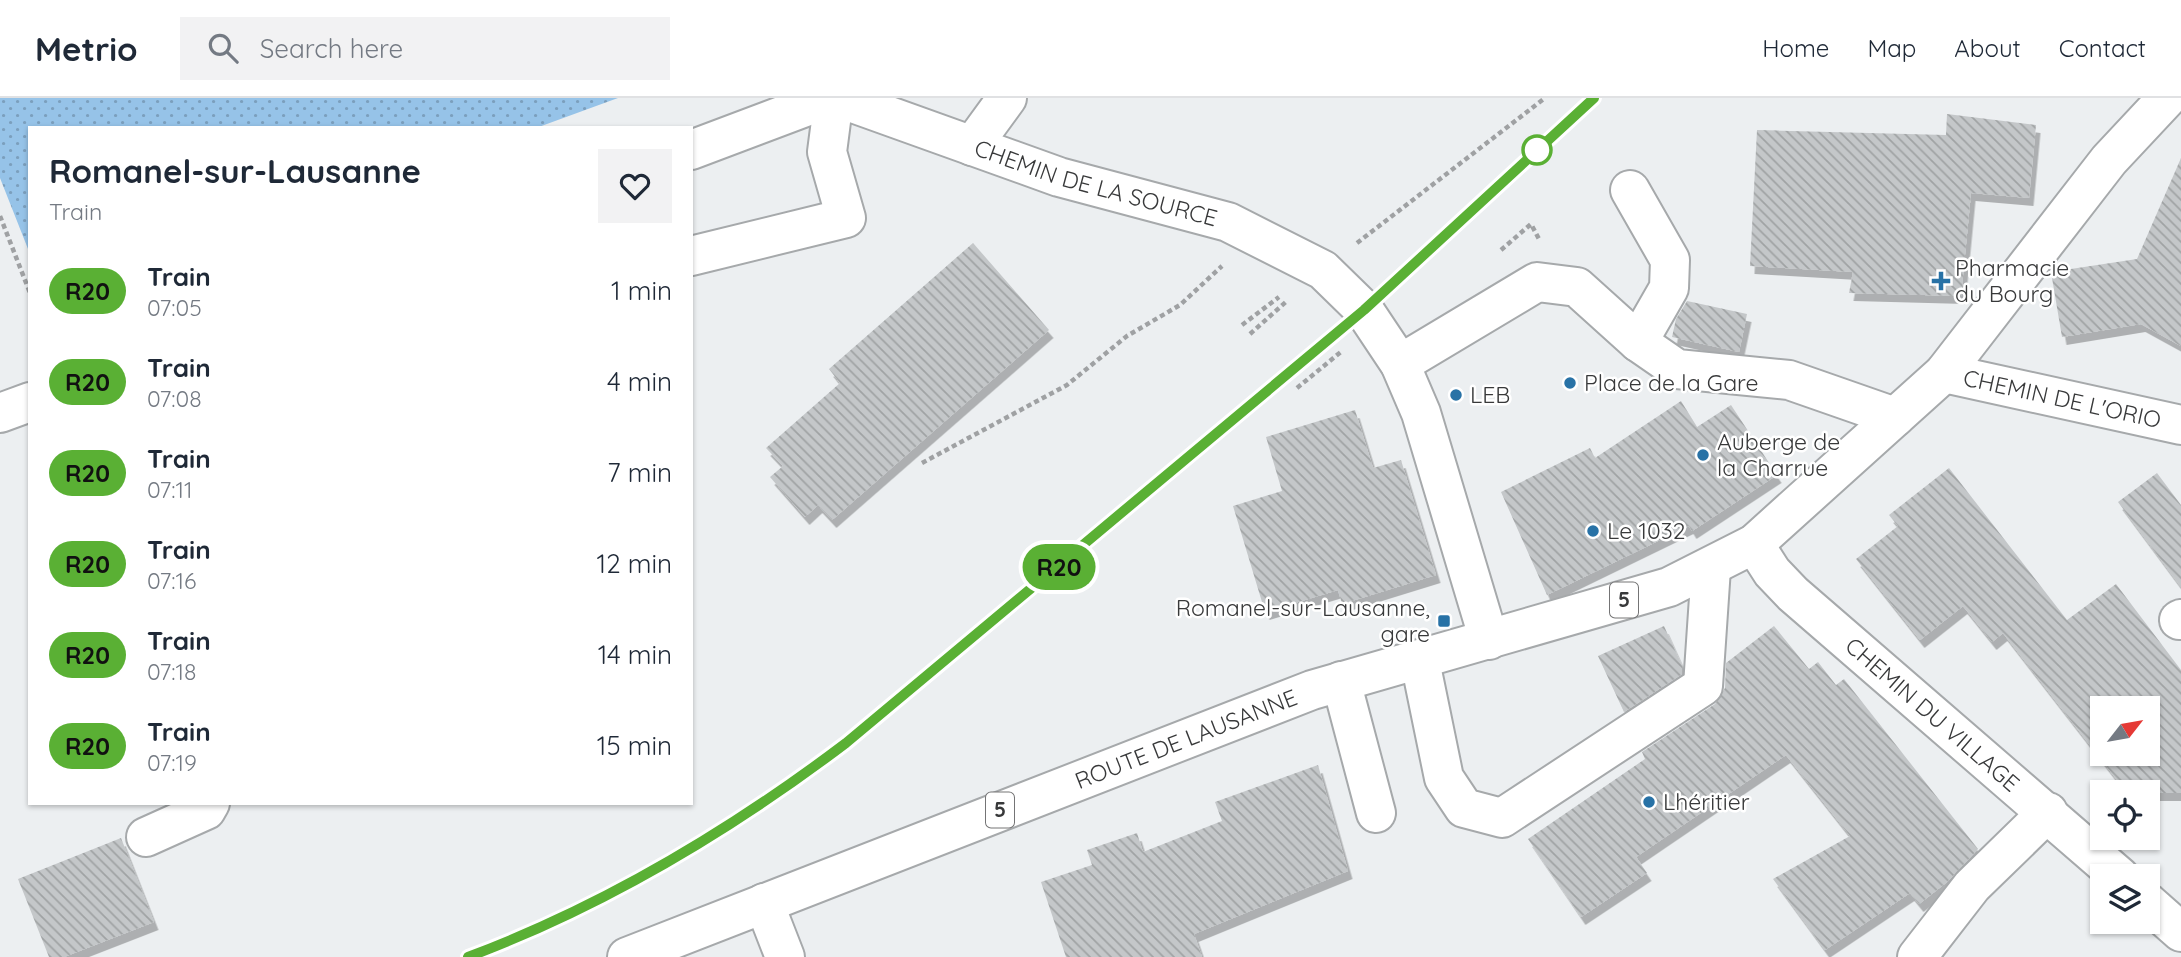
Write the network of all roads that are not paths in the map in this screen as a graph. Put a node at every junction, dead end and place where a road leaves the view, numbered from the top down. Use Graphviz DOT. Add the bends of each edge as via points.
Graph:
graph roads {
  1 [pos="834,98"];
  2 [pos="1007,98"];
  3 [pos="2167,98"];
  4 [pos="972,146"];
  5 [pos="693,149"];
  6 [pos="1630,190"];
  7 [pos="693,256"];
  8 [pos="1638,342"];
  9 [pos="1401,364"];
  10 [pos="1944,373"];
  11 [pos="1895,416"];
  12 [pos="2181,425"];
  13 [pos="1754,544"];
  14 [pos="1711,568"];
  15 [pos="1489,640"];
  16 [pos="1420,661"];
  17 [pos="1341,681"];
  18 [pos="209,805"];
  19 [pos="2048,812"];
  20 [pos="1376,813"];
  21 [pos="146,837"];
  22 [pos="2106,864"];
  23 [pos="764,903"];
  24 [pos="2160,914"];
  25 [pos="2181,933"];
  26 [pos="626,957"];
  27 [pos="785,957"];
  28 [pos="1917,957"];
  1 -- 4 [label="street, CHEMIN DE LA SOURCE"];
  1 -- 5 [label="street"];
  1 -- 7 [label="street" via="827,152 846,218"];
  2 -- 4 [label="street"];
  3 -- 10 [label="street, 5" via="2109,160"];
  4 -- 9 [label="street, CHEMIN DE LA SOURCE" via="1059,177 1228,222 1256,235 1334,279"];
  6 -- 8 [label="street" via="1670,260 1670,288"];
  8 -- 9 [label="street" via="1577,287 1537,282"];
  8 -- 11 [label="street" via="1677,369 1789,380"];
  9 -- 15 [label="street" via="1421,413"];
  10 -- 11 [label="street, 5"];
  10 -- 12 [label="street, CHEMIN DE L'ORIO"];
  11 -- 13 [label="street, 5"];
  13 -- 14 [label="street, ROUTE DE LAUSANNE / 5"];
  13 -- 19 [label="street, CHEMIN DU VILLAGE" via="1793,594"];
  14 -- 15 [label="street, ROUTE DE LAUSANNE / 5" via="1669,587"];
  14 -- 16 [label="street" via="1703,686 1502,818 1464,808 1444,779"];
  15 -- 16 [label="street, ROUTE DE LAUSANNE / 5"];
  16 -- 17 [label="street, ROUTE DE LAUSANNE / 5"];
  17 -- 20 [label="street"];
  17 -- 23 [label="street, ROUTE DE LAUSANNE / 5"];
  18 -- 21 [label="street"];
  19 -- 22 [label="street, CHEMIN DU VILLAGE"];
  19 -- 28 [label="street" via="1972,886"];
  23 -- 26 [label="street, ROUTE DE LAUSANNE / 5"];
  23 -- 27 [label="street"];
  24 -- 25 [label="street"];
}
